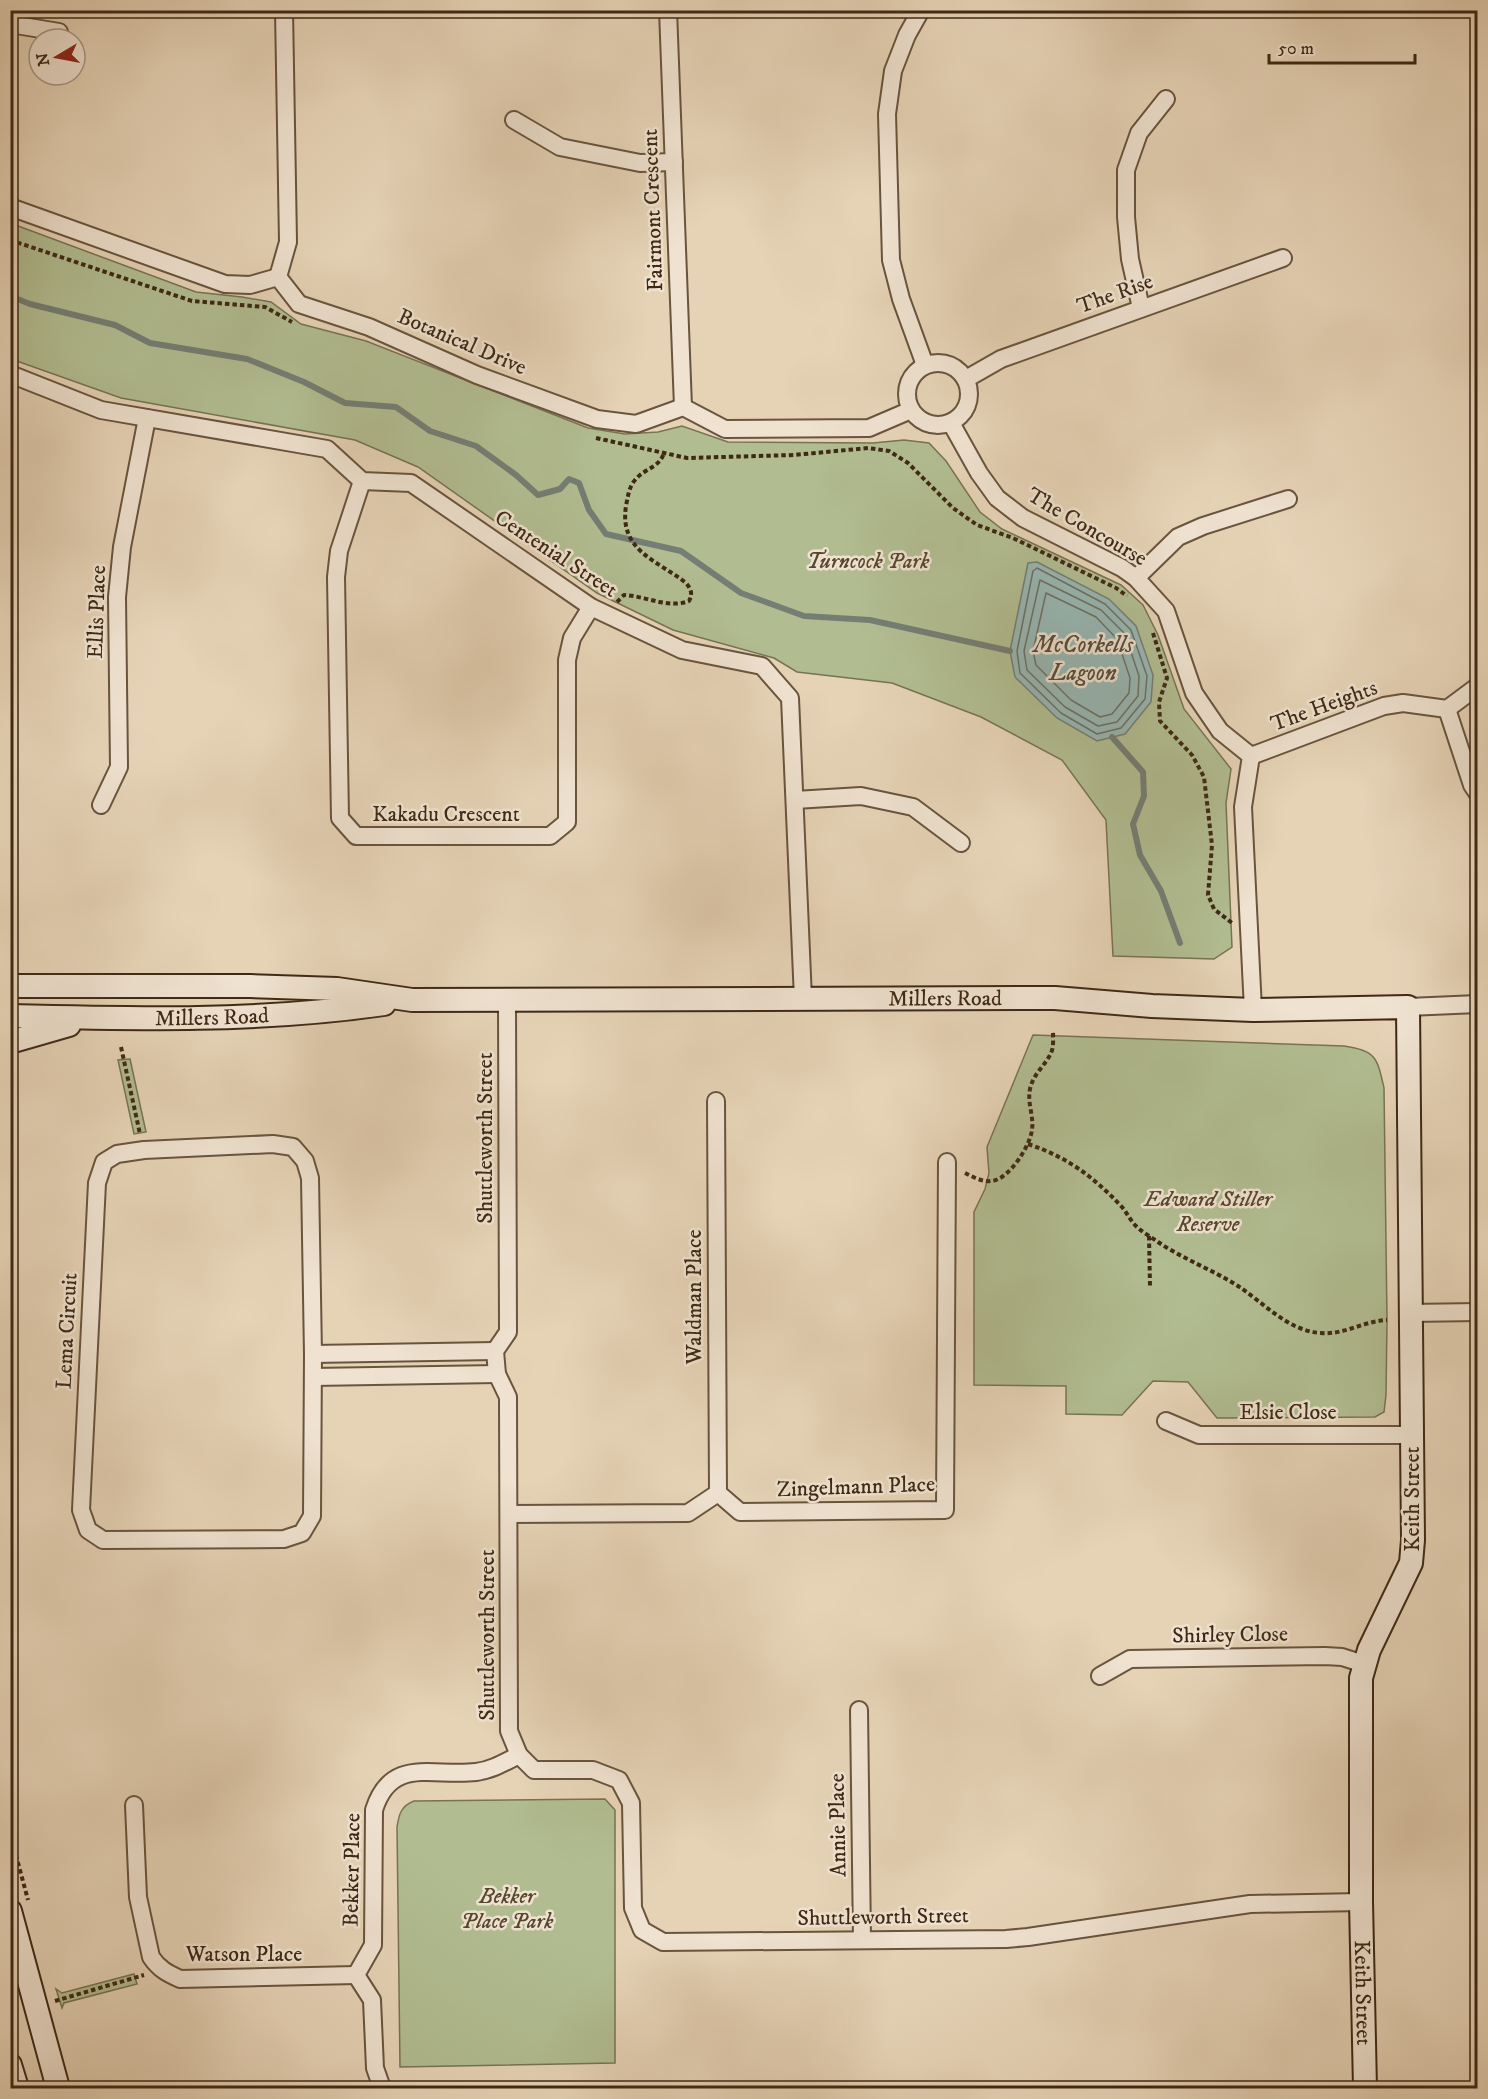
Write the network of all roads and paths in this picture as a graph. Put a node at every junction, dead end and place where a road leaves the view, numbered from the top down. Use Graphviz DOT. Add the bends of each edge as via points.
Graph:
graph roads {
  1 [pos="284,10"];
  2 [pos="668,10"];
  3 [pos="921,10"];
  4 [pos="10,24"];
  5 [pos="28,27"];
  6 [pos="1166,99"];
  7 [pos="514,120"];
  8 [pos="674,162"];
  9 [pos="10,207"];
  10 [pos="10,240"];
  11 [pos="1283,258"];
  12 [pos="278,276"];
  13 [pos="1141,308"];
  14 [pos="298,324"];
  15 [pos="926,365"];
  16 [pos="10,374"];
  17 [pos="966,379"];
  18 [pos="683,407"];
  19 [pos="911,410"];
  20 [pos="147,418"];
  21 [pos="951,423"];
  22 [pos="586,434"];
  23 [pos="664,453"];
  24 [pos="362,481"];
  25 [pos="1288,499"];
  26 [pos="1136,578"];
  27 [pos="1130,599"];
  28 [pos="591,607"];
  29 [pos="611,617"];
  30 [pos="1152,633"];
  31 [pos="1478,686"];
  32 [pos="1447,709"];
  33 [pos="1251,756"];
  34 [pos="1478,794"];
  35 [pos="795,800"];
  36 [pos="101,806"];
  37 [pos="961,843"];
  38 [pos="1233,923"];
  39 [pos="10,986"];
  40 [pos="803,999"];
  41 [pos="412,1000"];
  42 [pos="507,1000"];
  43 [pos="1478,1004"];
  44 [pos="1408,1007"];
  45 [pos="1253,1010"];
  46 [pos="10,1016"];
  47 [pos="91,1018"];
  48 [pos="1053,1030"];
  49 [pos="10,1042"];
  50 [pos="121,1047"];
  51 [pos="716,1101"];
  52 [pos="1028,1144"];
  53 [pos="144,1150"];
  54 [pos="947,1162"];
  55 [pos="1149,1236"];
  56 [pos="1150,1286"];
  57 [pos="1478,1312"];
  58 [pos="1410,1313"];
  59 [pos="1387,1320"];
  60 [pos="495,1351"];
  61 [pos="313,1354"];
  62 [pos="497,1374"];
  63 [pos="313,1377"];
  64 [pos="1167,1421"];
  65 [pos="1412,1435"];
  66 [pos="718,1494"];
  67 [pos="509,1514"];
  68 [pos="1364,1664"];
  69 [pos="1100,1676"];
  70 [pos="859,1710"];
  71 [pos="519,1755"];
  72 [pos="134,1805"];
  73 [pos="1361,1902"];
  74 [pos="10,1911"];
  75 [pos="862,1940"];
  76 [pos="160,1968"];
  77 [pos="356,1975"];
  78 [pos="55,2001"];
  79 [pos="10,2065"];
  80 [pos="17,2088"];
  81 [pos="58,2088"];
  82 [pos="382,2088"];
  83 [pos="1365,2088"];
  1 -- 12 [label="street" via="288,242"];
  2 -- 8 [label="street, Fairmont Crescent"];
  3 -- 15 [label="street" via="893,71 887,114 891,260"];
  4 -- 5 [label="street"];
  6 -- 13 [label="street" via="1139,134 1126,170 1130,259"];
  7 -- 8 [label="street" via="560,147 640,163"];
  8 -- 18 [label="street, Fairmont Crescent"];
  9 -- 12 [label="street" via="225,284 250,285"];
  10 -- 14 [label="path" via="192,301 265,307"];
  11 -- 13 [label="street, The Rise"];
  12 -- 18 [label="street, Botanical Drive" via="299,304 369,327 477,375 597,419 636,424"];
  13 -- 17 [label="street, The Rise" via="1001,359"];
  15 -- 17 [label="street" via="948,364"];
  15 -- 19 [label="street" via="910,381 907,396"];
  16 -- 20 [label="street" via="101,410"];
  17 -- 21 [label="street" via="968,404"];
  18 -- 19 [label="street" via="725,429 869,428"];
  19 -- 21 [label="street" via="929,424"];
  20 -- 24 [label="street" via="327,449"];
  20 -- 36 [label="street, Ellis Place" via="122,547 117,597 119,767"];
  21 -- 26 [label="street, The Concourse" via="997,498 1023,518"];
  22 -- 23 [label="path"];
  23 -- 27 [label="path" via="687,458 868,448 889,451 908,463 953,508 977,525 1013,538 1116,588"];
  23 -- 29 [label="path" via="662,461 643,472 631,486 625,521 634,544 686,584 691,598 675,604 624,595"];
  24 -- 28 [label="street, Centenial Street" via="411,483"];
  24 -- 28 [label="street, Kakadu Crescent" via="339,552 336,577 340,818 356,836 550,836 567,822 567,660 572,638"];
  25 -- 26 [label="street" via="1178,537"];
  26 -- 33 [label="street, The Concourse" via="1166,611 1194,693 1220,731"];
  28 -- 29 [label="street, Centenial Street"];
  29 -- 35 [label="street, Centenial Street" via="682,650 762,666 790,698"];
  30 -- 38 [label="path" via="1167,678 1160,702 1160,721 1192,755 1204,777 1212,845 1208,895 1214,909"];
  31 -- 32 [label="street"];
  32 -- 33 [label="street, The Heights" via="1403,703 1384,706"];
  32 -- 34 [label="street"];
  33 -- 45 [label="street" via="1243,807"];
  35 -- 37 [label="street" via="861,796 913,807"];
  35 -- 40 [label="street, Centenial Street"];
  39 -- 41 [label="street, Millers Road" via="261,986 337,989"];
  40 -- 42 [label="street, Millers Road"];
  40 -- 45 [label="street, Millers Road" via="1055,998"];
  41 -- 42 [label="street, Millers Road"];
  41 -- 47 [label="street, Millers Road" via="332,1011 181,1019"];
  42 -- 60 [label="street, Shuttleworth Street" via="508,1332"];
  43 -- 44 [label="street, Millers Road"];
  44 -- 45 [label="street, Millers Road"];
  44 -- 58 [label="street, Keith Street"];
  46 -- 47 [label="street, Millers Road"];
  47 -- 49 [label="street"];
  48 -- 52 [label="path" via="1052,1052 1033,1078 1030,1090 1032,1130"];
  50 -- 53 [label="path"];
  51 -- 66 [label="street, Waldman Place"];
  52 -- 54 [label="path" via="999,1179 990,1181 966,1174"];
  52 -- 55 [label="path" via="1065,1159 1101,1186"];
  53 -- 61 [label="street, Lema Circuit" via="273,1144 293,1147 305,1161 310,1178"];
  53 -- 63 [label="street, Lema Circuit" via="117,1154 104,1162 97,1183 81,1510 88,1530 103,1540 284,1539 302,1533 312,1516"];
  54 -- 66 [label="street, Zingelmann Place" via="945,1510 740,1512"];
  55 -- 56 [label="path"];
  55 -- 59 [label="path" via="1304,1330 1336,1333"];
  57 -- 58 [label="street"];
  58 -- 65 [label="street, Keith Street"];
  60 -- 61 [label="street"];
  60 -- 62 [label="street, Shuttleworth Street"];
  61 -- 63 [label="street, Lema Circuit"];
  62 -- 63 [label="street"];
  62 -- 67 [label="street, Shuttleworth Street" via="508,1397"];
  64 -- 65 [label="street, Elsie Close" via="1199,1435"];
  65 -- 68 [label="street, Keith Street" via="1411,1563"];
  66 -- 67 [label="street" via="688,1512"];
  67 -- 71 [label="street, Shuttleworth Street" via="509,1731"];
  68 -- 69 [label="street, Shirley Close" via="1325,1656 1130,1659"];
  68 -- 73 [label="street, Keith Street"];
  70 -- 75 [label="street, Annie Place"];
  71 -- 75 [label="street, Shuttleworth Street" via="534,1770 593,1770 620,1780 631,1803 633,1908 642,1930 663,1942"];
  71 -- 77 [label="street, Bekker Place" via="474,1772 406,1773 389,1781 379,1794 374,1810 373,1945"];
  72 -- 76 [label="street, Watson Place" via="138,1897 151,1957"];
  73 -- 75 [label="street, Shuttleworth Street" via="1250,1904 1028,1937"];
  73 -- 83 [label="street, Keith Street"];
  74 -- 81 [label="street"];
  76 -- 77 [label="street, Watson Place" via="180,1979"];
  76 -- 78 [label="path"];
  77 -- 82 [label="street" via="372,2000 375,2068"];
  79 -- 80 [label="street"];
}
